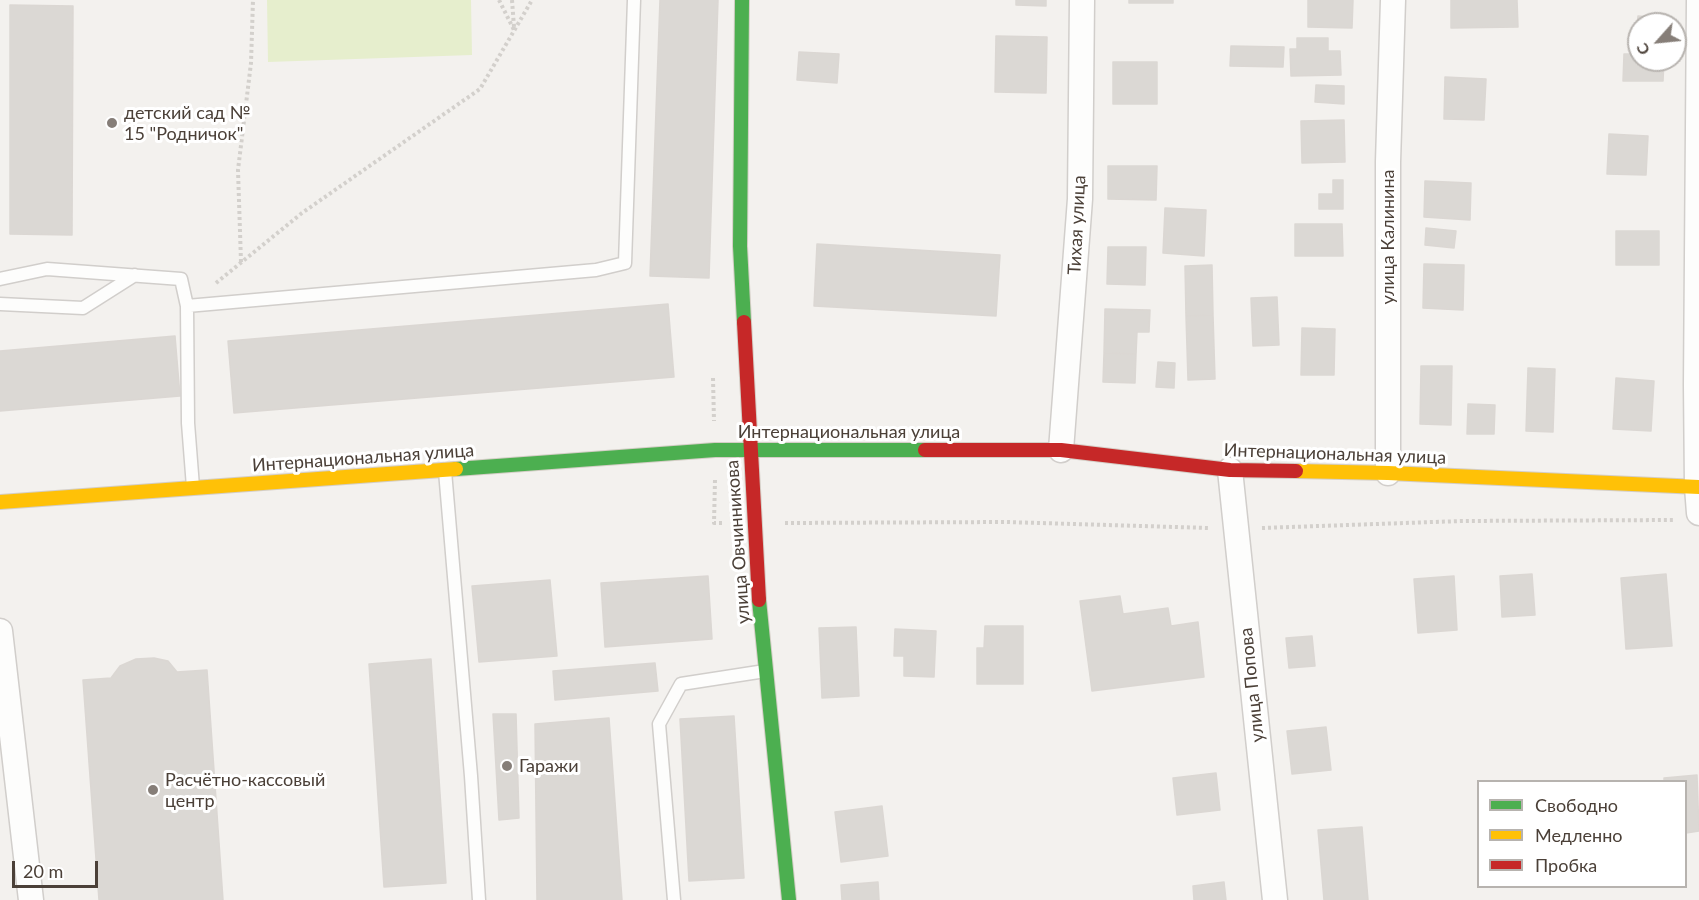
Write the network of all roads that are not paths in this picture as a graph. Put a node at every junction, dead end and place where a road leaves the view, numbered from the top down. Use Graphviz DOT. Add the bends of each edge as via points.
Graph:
graph roads {
  1 [pos="634,0"];
  2 [pos="742,0"];
  3 [pos="1082,0"];
  4 [pos="1393,0"];
  5 [pos="1699,0"];
  6 [pos="135,276"];
  7 [pos="0,279"];
  8 [pos="0,304"];
  9 [pos="187,306"];
  10 [pos="750,450"];
  11 [pos="1060,450"];
  12 [pos="1230,470"];
  13 [pos="445,471"];
  14 [pos="1388,473"];
  15 [pos="1698,487"];
  16 [pos="193,488"];
  17 [pos="0,502"];
  18 [pos="1699,513"];
  19 [pos="0,631"];
  20 [pos="766,671"];
  21 [pos="6,739"];
  22 [pos="31,900"];
  23 [pos="479,900"];
  24 [pos="674,900"];
  25 [pos="789,900"];
  26 [pos="1275,900"];
  1 -- 9 [label="lane" via="625,263 596,270"];
  2 -- 10 [label="main road, улица Овчинникова" via="740,246"];
  3 -- 11 [label="street, Тихая улица" via="1080,199"];
  4 -- 14 [label="street, улица Калинина" via="1388,162"];
  5 -- 15 [label="street"];
  6 -- 7 [label="lane" via="47,269"];
  6 -- 8 [label="lane" via="83,308"];
  6 -- 9 [label="lane" via="181,279"];
  9 -- 16 [label="lane"];
  10 -- 11 [label="main road, Интернациональная улица"];
  10 -- 13 [label="main road, Интернациональная улица"];
  10 -- 20 [label="main road, улица Овчинникова"];
  11 -- 12 [label="main road, Интернациональная улица"];
  12 -- 14 [label="main road, Интернациональная улица"];
  12 -- 26 [label="street, улица Попова"];
  13 -- 16 [label="main road, Интернациональная улица"];
  13 -- 23 [label="lane"];
  14 -- 15 [label="main road, Интернациональная улица"];
  15 -- 18 [label="street"];
  16 -- 17 [label="main road, Интернациональная улица"];
  19 -- 21 [label="street"];
  20 -- 24 [label="lane" via="681,684 659,724"];
  20 -- 25 [label="main road, улица Овчинникова"];
  21 -- 22 [label="street"];
}
